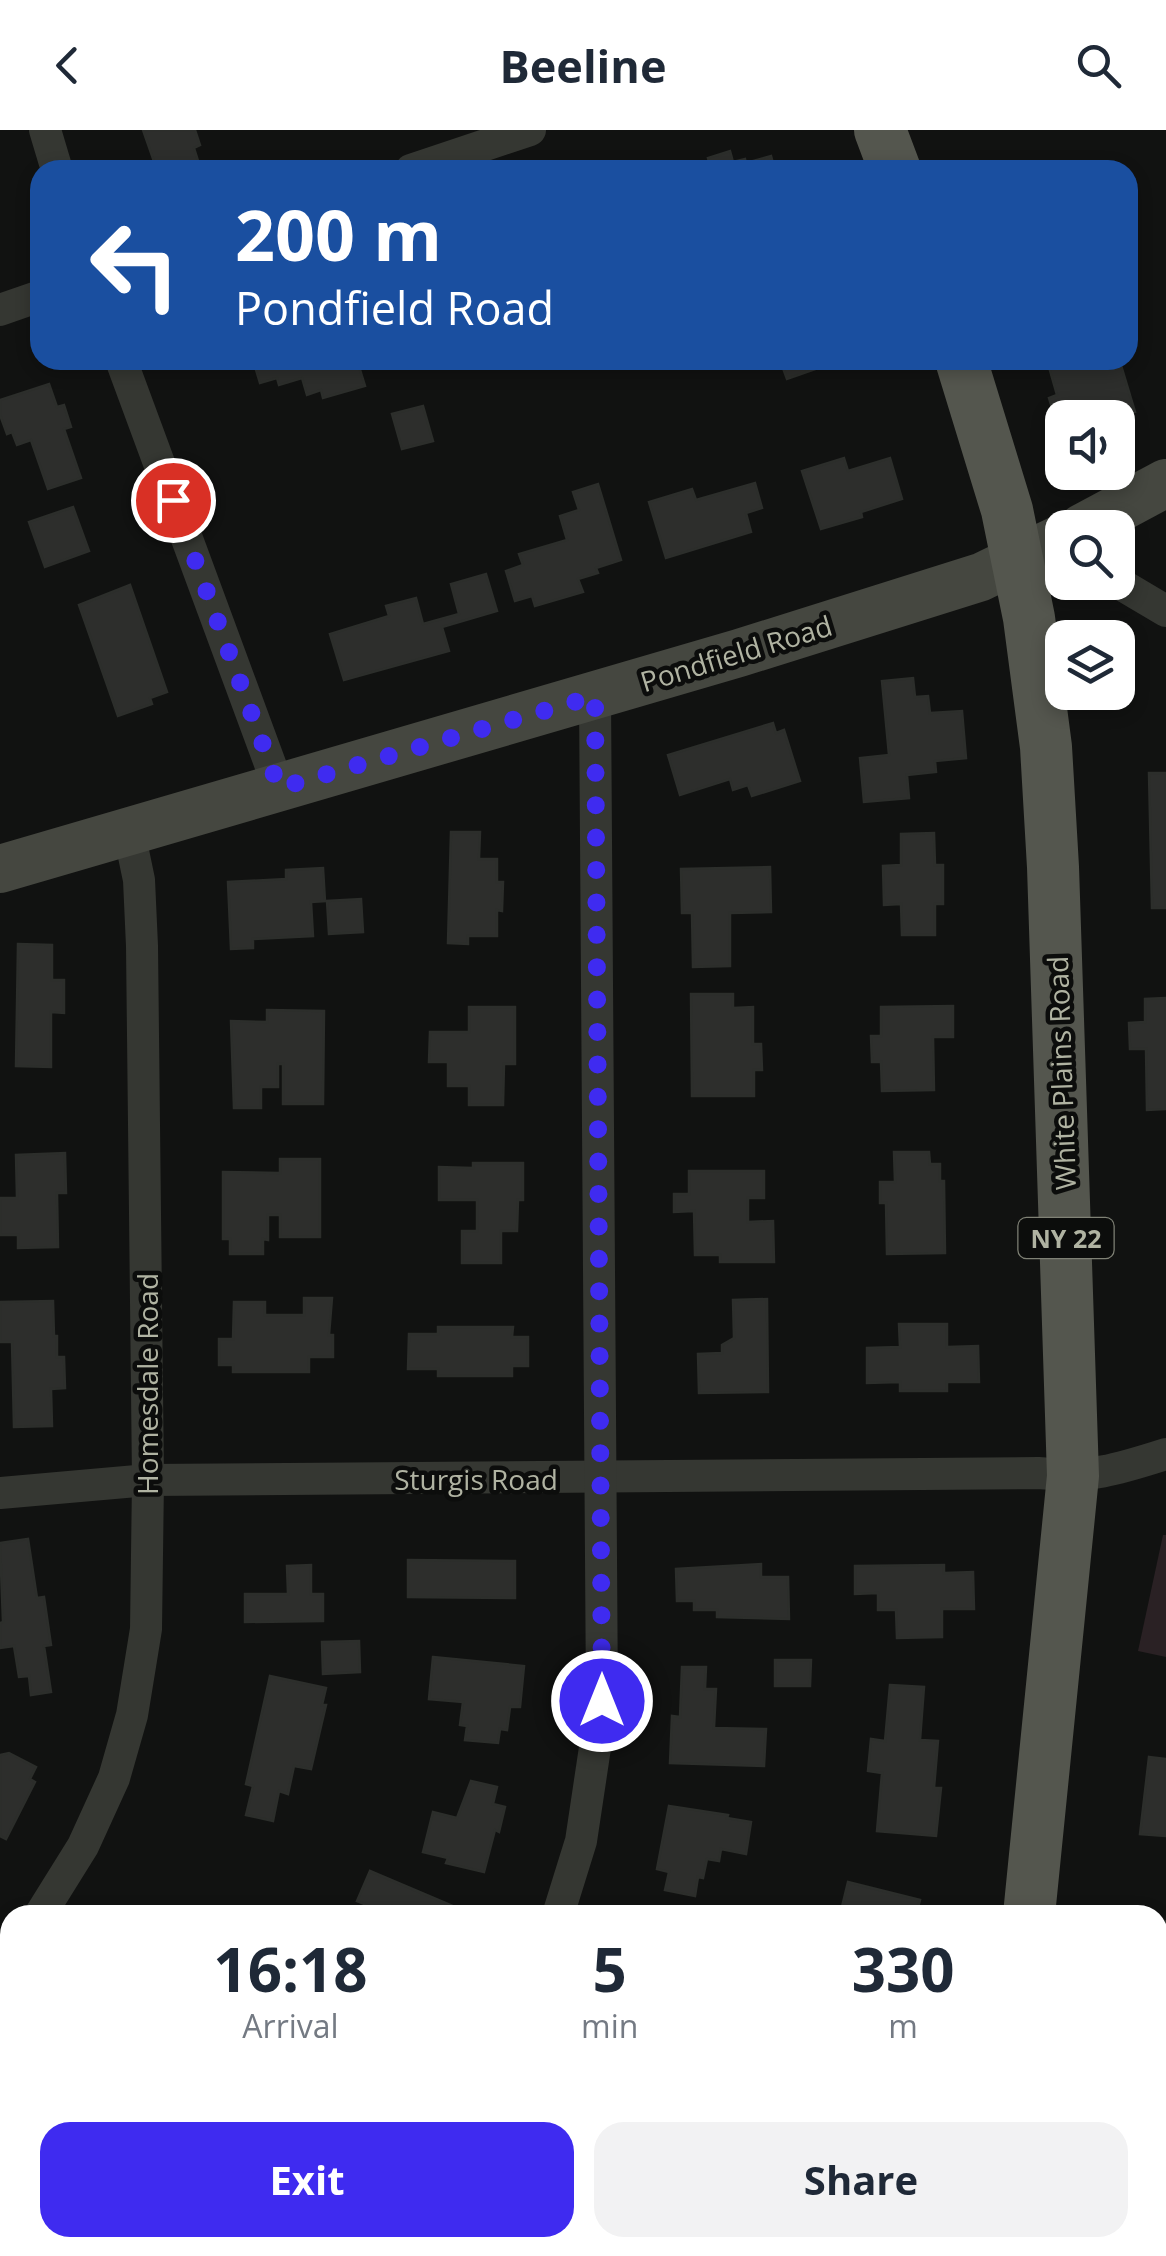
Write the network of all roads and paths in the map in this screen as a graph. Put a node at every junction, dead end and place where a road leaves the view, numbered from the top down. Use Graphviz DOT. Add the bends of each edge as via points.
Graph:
graph roads {
  1 [pos="44,130"];
  2 [pos="530,130"];
  3 [pos="880,130"];
  4 [pos="54,160"];
  5 [pos="441,160"];
  6 [pos="891,160"];
  7 [pos="30,300"];
  8 [pos="0,310"];
  9 [pos="126,370"];
  10 [pos="964,370"];
  11 [pos="1166,483"];
  12 [pos="1116,510"];
  13 [pos="1045,553"];
  14 [pos="1045,557"];
  15 [pos="1045,566"];
  16 [pos="1135,593"];
  17 [pos="1166,611"];
  18 [pos="595,696"];
  19 [pos="279,788"];
  20 [pos="129,832"];
  21 [pos="0,868"];
  22 [pos="1166,1454"];
  23 [pos="1073,1476"];
  24 [pos="602,1478"];
  25 [pos="148,1480"];
  26 [pos="0,1493"];
  27 [pos="46,1905"];
  28 [pos="561,1905"];
  29 [pos="1030,1905"];
  1 -- 4 [label="street"];
  2 -- 5 [label="street"];
  3 -- 6 [label="main road"];
  7 -- 8 [label="street"];
  9 -- 19 [label="street"];
  10 -- 13 [label="main road, White Plains Road / NY 22" via="1007,510"];
  11 -- 12 [label="street"];
  14 -- 18 [label="street, Pondfield Road"];
  15 -- 23 [label="main road, White Plains Road / NY 22" via="1029,618 1054,867"];
  16 -- 17 [label="street"];
  18 -- 19 [label="street, Pondfield Road"];
  18 -- 24 [label="street"];
  19 -- 20 [label="street, Pondfield Road"];
  20 -- 21 [label="street, Pondfield Road"];
  20 -- 25 [label="street, Homesdale Road" via="140,880 142,946"];
  22 -- 23 [label="street, Sturgis Road"];
  23 -- 24 [label="street, Sturgis Road"];
  23 -- 29 [label="main road, White Plains Road / NY 22"];
  24 -- 25 [label="street, Sturgis Road"];
  24 -- 28 [label="street" via="602,1701 581,1841"];
  25 -- 26 [label="street, Sturgis Road"];
  25 -- 27 [label="street, Homesdale Road" via="146,1629 132,1715 114,1778"];
}
